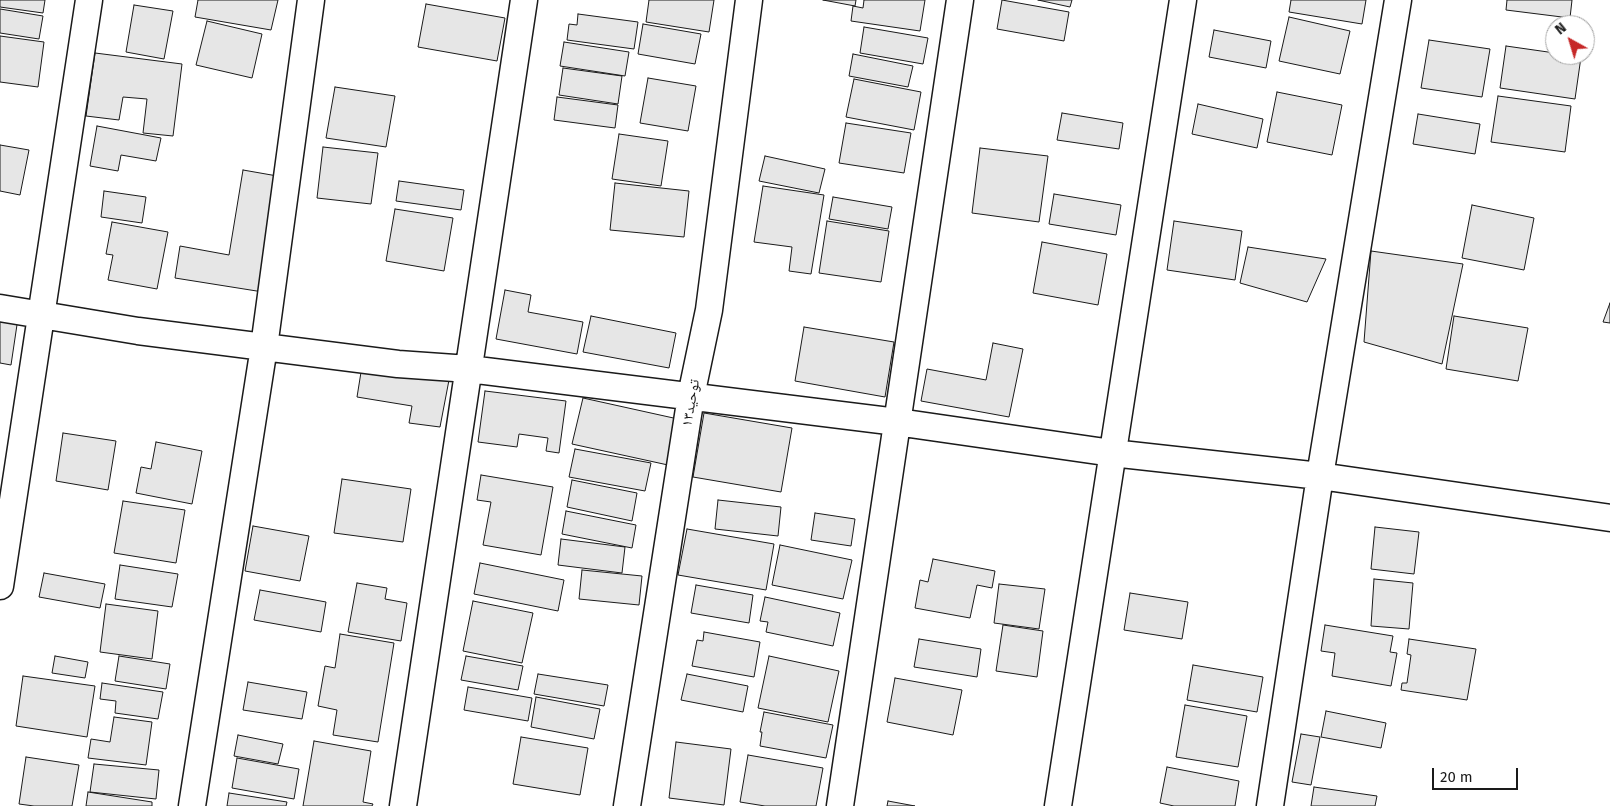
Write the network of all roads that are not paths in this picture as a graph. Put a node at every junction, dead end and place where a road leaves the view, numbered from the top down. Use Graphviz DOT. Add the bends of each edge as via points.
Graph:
graph roads {
  1 [pos="89,0"];
  2 [pos="311,0"];
  3 [pos="524,0"];
  4 [pos="749,0"];
  5 [pos="960,0"];
  6 [pos="1183,0"];
  7 [pos="1398,0"];
  8 [pos="0,308"];
  9 [pos="41,315"];
  10 [pos="264,347"];
  11 [pos="468,369"];
  12 [pos="691,396"];
  13 [pos="897,422"];
  14 [pos="1112,453"];
  15 [pos="1320,476"];
  16 [pos="1610,518"];
  17 [pos="0,586"];
  18 [pos="192,806"];
  19 [pos="403,806"];
  20 [pos="627,806"];
  21 [pos="840,806"];
  22 [pos="1058,806"];
  23 [pos="1270,806"];
  1 -- 9 [label="street"];
  2 -- 10 [label="street"];
  3 -- 11 [label="street"];
  4 -- 12 [label="street, توحید۱۳" via="709,310"];
  5 -- 13 [label="street"];
  6 -- 14 [label="street"];
  7 -- 15 [label="street"];
  8 -- 9 [label="street"];
  9 -- 10 [label="street"];
  9 -- 17 [label="street"];
  10 -- 11 [label="street" via="398,364"];
  10 -- 18 [label="street"];
  11 -- 12 [label="street"];
  11 -- 19 [label="street"];
  12 -- 13 [label="street"];
  12 -- 20 [label="street, توحید۱۳"];
  13 -- 14 [label="street"];
  13 -- 21 [label="street"];
  14 -- 15 [label="street"];
  14 -- 22 [label="street"];
  15 -- 16 [label="street"];
  15 -- 23 [label="street"];
}
